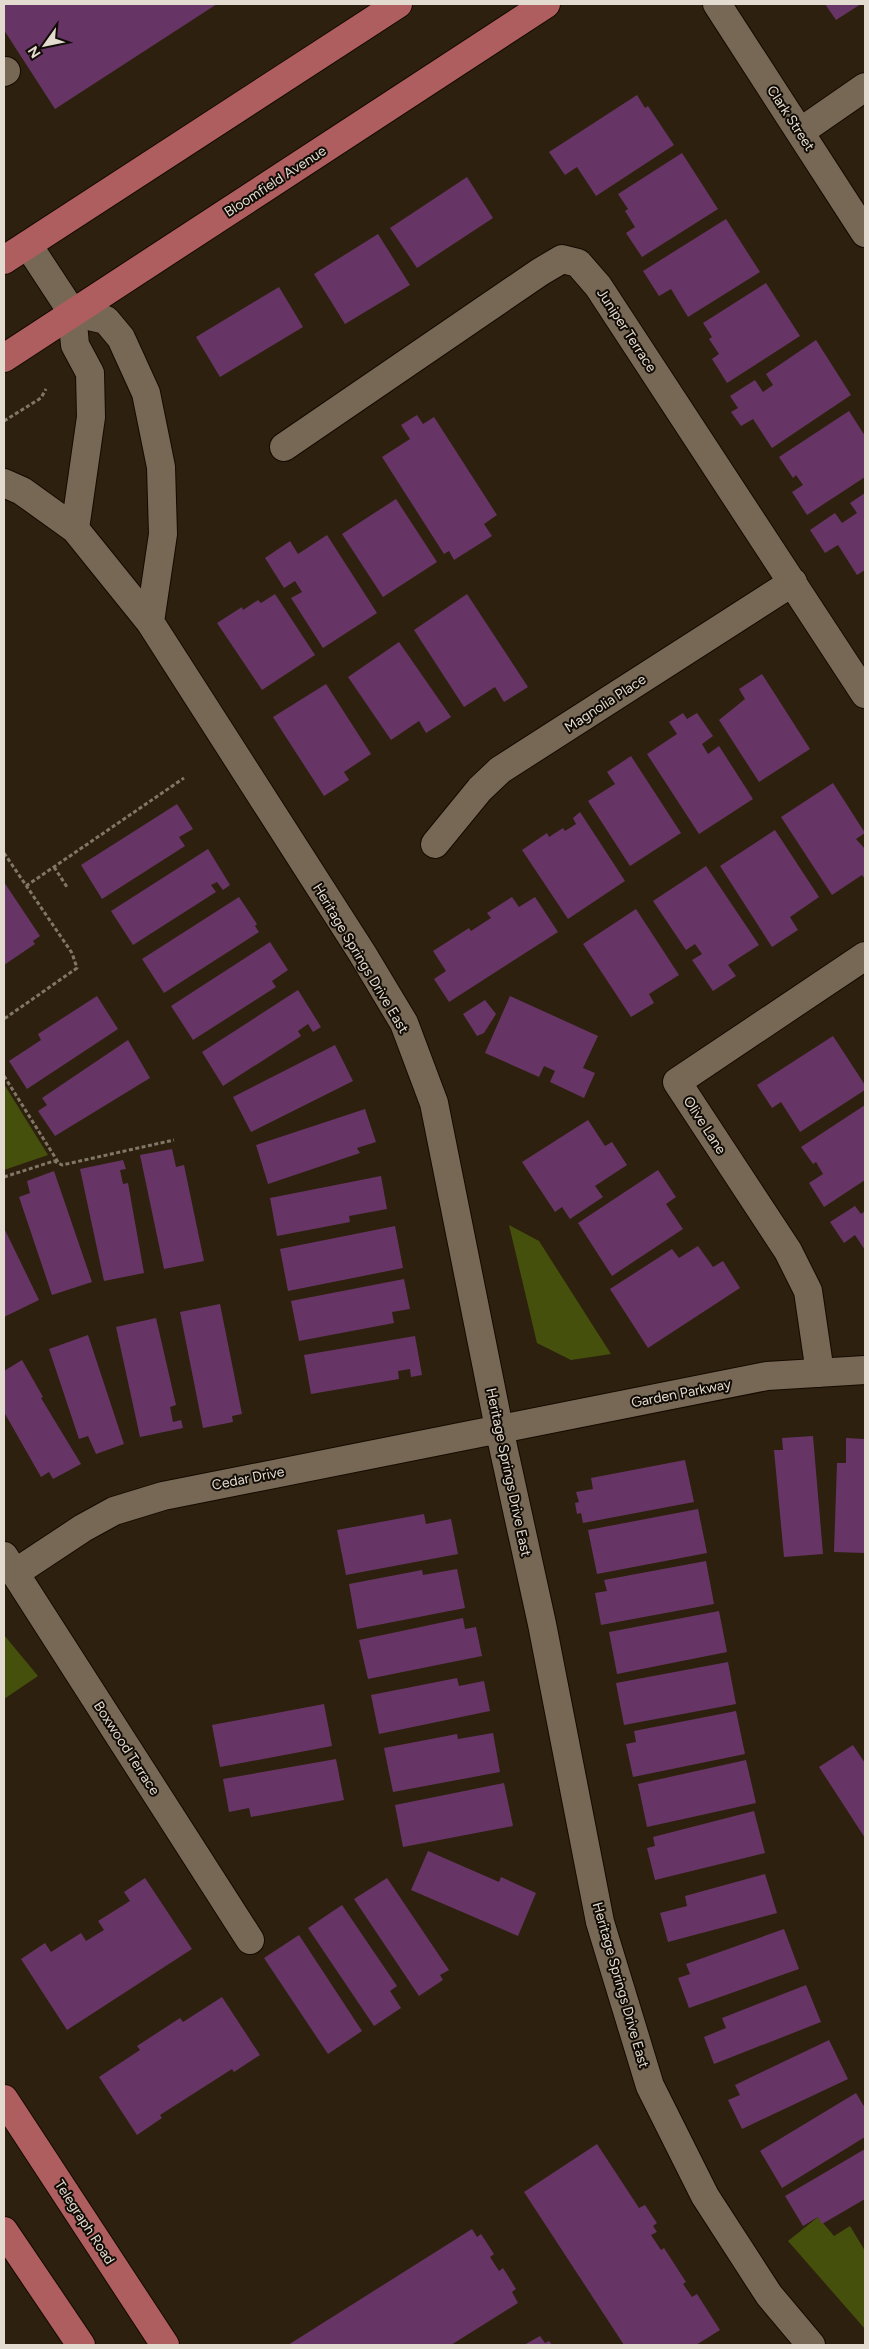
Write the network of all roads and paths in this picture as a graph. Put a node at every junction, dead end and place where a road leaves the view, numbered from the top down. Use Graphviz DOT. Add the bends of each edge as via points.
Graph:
graph roads {
  1 [pos="398,4"];
  2 [pos="546,4"];
  3 [pos="717,4"];
  4 [pos="865,87"];
  5 [pos="800,132"];
  6 [pos="857,204"];
  7 [pos="865,233"];
  8 [pos="28,245"];
  9 [pos="4,260"];
  10 [pos="72,312"];
  11 [pos="4,358"];
  12 [pos="46,389"];
  13 [pos="4,421"];
  14 [pos="284,447"];
  15 [pos="4,484"];
  16 [pos="75,529"];
  17 [pos="793,582"];
  18 [pos="150,622"];
  19 [pos="865,694"];
  20 [pos="184,778"];
  21 [pos="435,844"];
  22 [pos="4,853"];
  23 [pos="54,868"];
  24 [pos="26,886"];
  25 [pos="67,887"];
  26 [pos="865,956"];
  27 [pos="4,1019"];
  28 [pos="4,1076"];
  29 [pos="174,1140"];
  30 [pos="58,1163"];
  31 [pos="4,1177"];
  32 [pos="865,1370"];
  33 [pos="820,1372"];
  34 [pos="499,1428"];
  35 [pos="9,1564"];
  36 [pos="250,1940"];
  37 [pos="4,2099"];
  38 [pos="4,2231"];
  39 [pos="81,2345"];
  40 [pos="165,2345"];
  41 [pos="811,2345"];
  1 -- 8 [label="main road"];
  2 -- 10 [label="main road, Bloomfield Avenue"];
  3 -- 5 [label="street, Clark Street"];
  4 -- 5 [label="street"];
  5 -- 6 [label="street, Clark Street"];
  6 -- 7 [label="street, Clark Street"];
  8 -- 9 [label="main road"];
  8 -- 10 [label="street"];
  10 -- 11 [label="main road, Bloomfield Avenue"];
  10 -- 16 [label="street" via="75,345 90,373 90,418"];
  10 -- 18 [label="street" via="106,320 121,338 146,392 161,468 162,525"];
  12 -- 13 [label="path" via="41,398"];
  14 -- 17 [label="street, Juniper Terrace" via="540,272 562,259 570,260 586,269 598,286"];
  15 -- 16 [label="street, Heritage Springs Drive East" via="22,491"];
  16 -- 18 [label="street, Heritage Springs Drive East"];
  17 -- 19 [label="street, Juniper Terrace"];
  17 -- 21 [label="street, Magnolia Place" via="500,770 480,788"];
  18 -- 34 [label="street, Heritage Springs Drive East" via="362,952 404,1023 434,1103"];
  20 -- 23 [label="path"];
  22 -- 24 [label="path"];
  23 -- 24 [label="path"];
  23 -- 25 [label="path"];
  24 -- 27 [label="path" via="72,953 78,968"];
  26 -- 33 [label="street, Olive Lane" via="677,1082 792,1259 808,1291"];
  28 -- 30 [label="path"];
  29 -- 30 [label="path" via="62,1165"];
  30 -- 31 [label="path" via="54,1161"];
  32 -- 33 [label="street, Garden Parkway"];
  33 -- 34 [label="street, Garden Parkway" via="767,1376"];
  34 -- 35 [label="street, Cedar Drive" via="163,1496 114,1511"];
  34 -- 41 [label="street, Heritage Springs Drive East" via="542,1624 600,1922 650,2086 704,2196 769,2295"];
  35 -- 36 [label="street, Boxwood Terrace"];
  37 -- 40 [label="main road, Telegraph Road"];
  38 -- 39 [label="main road"];
}
